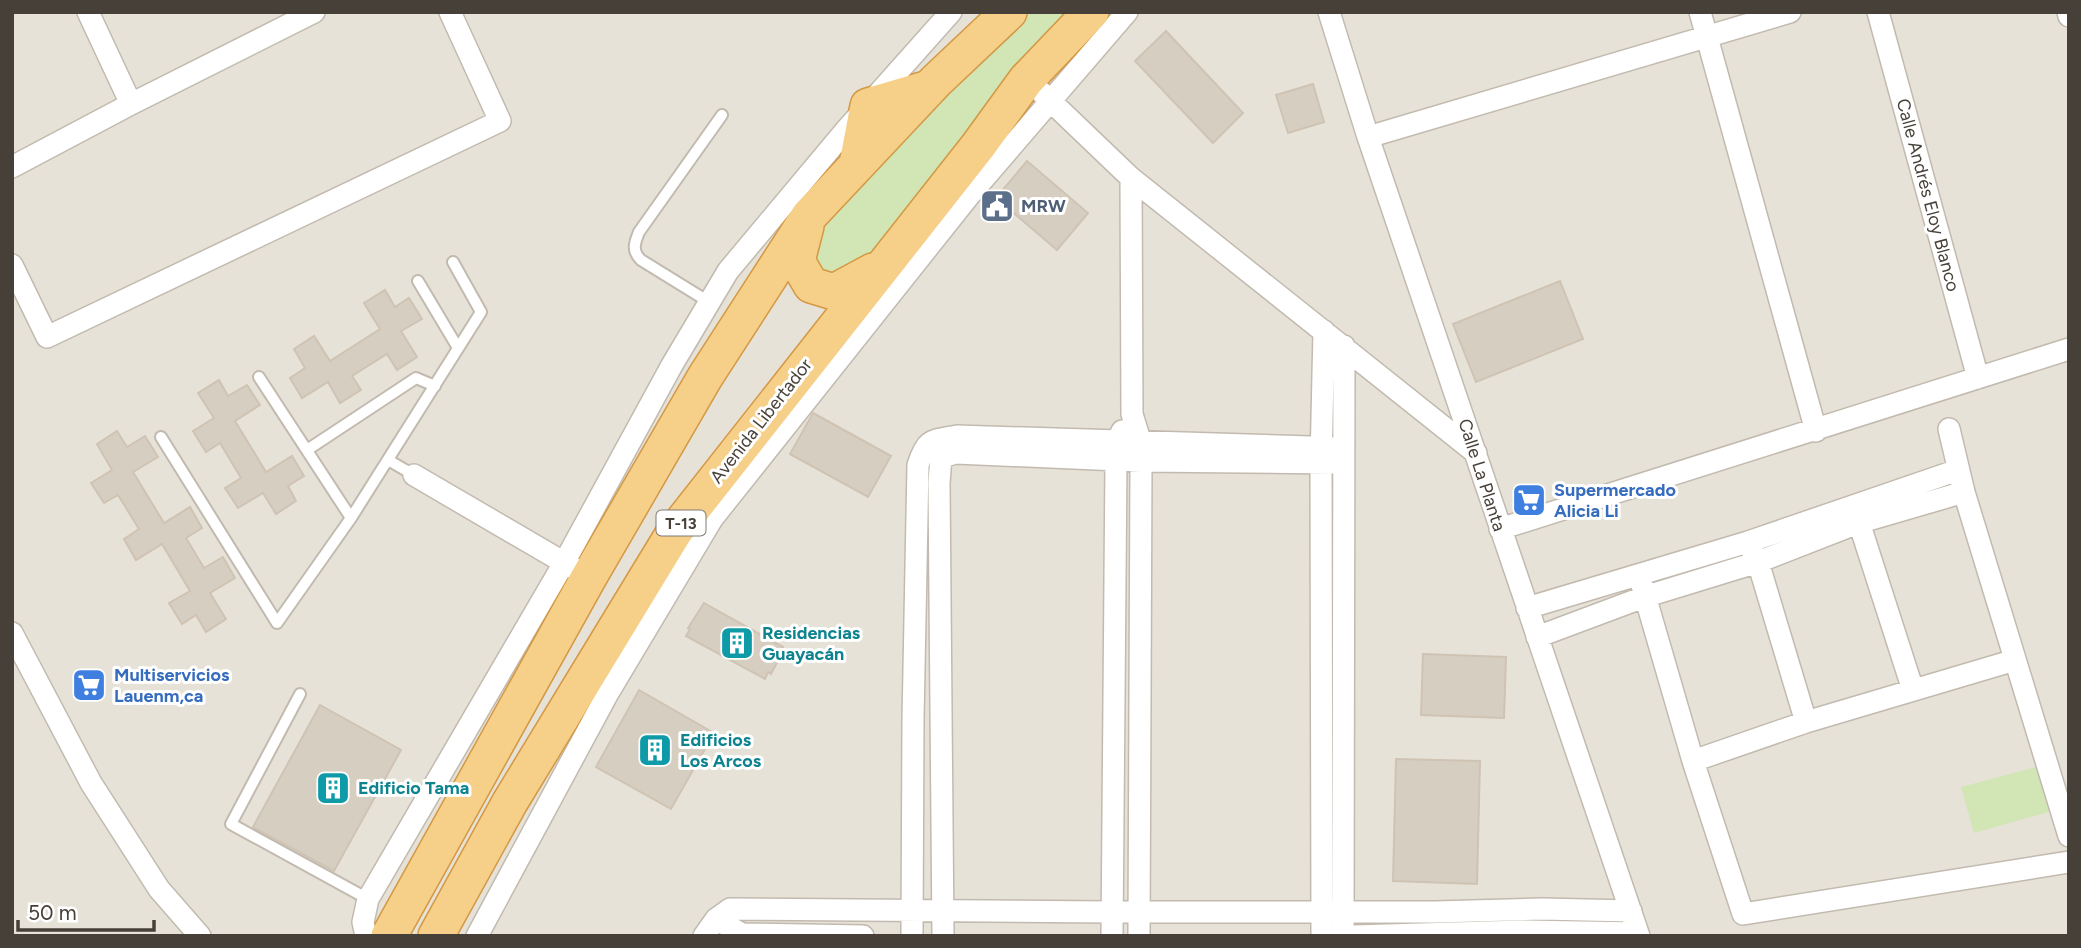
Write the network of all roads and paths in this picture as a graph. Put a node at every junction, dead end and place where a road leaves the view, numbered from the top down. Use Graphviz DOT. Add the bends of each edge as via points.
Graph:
graph roads {
  1 [pos="88,12"];
  2 [pos="314,12"];
  3 [pos="450,12"];
  4 [pos="951,12"];
  5 [pos="1009,12"];
  6 [pos="1091,12"];
  7 [pos="1127,12"];
  8 [pos="1329,12"];
  9 [pos="1700,12"];
  10 [pos="1790,12"];
  11 [pos="1878,12"];
  12 [pos="269,22"];
  13 [pos="1706,37"];
  14 [pos="929,88"];
  15 [pos="1038,90"];
  16 [pos="131,104"];
  17 [pos="869,106"];
  18 [pos="722,115"];
  19 [pos="1368,138"];
  20 [pos="978,146"];
  21 [pos="857,165"];
  22 [pos="12,167"];
  23 [pos="1131,177"];
  24 [pos="968,197"];
  25 [pos="809,216"];
  26 [pos="453,262"];
  27 [pos="12,265"];
  28 [pos="882,266"];
  29 [pos="418,281"];
  30 [pos="709,302"];
  31 [pos="1324,331"];
  32 [pos="1344,346"];
  33 [pos="458,348"];
  34 [pos="2069,349"];
  35 [pos="259,377"];
  36 [pos="1979,378"];
  37 [pos="435,386"];
  38 [pos="1132,414"];
  39 [pos="1949,429"];
  40 [pos="1816,430"];
  41 [pos="161,437"];
  42 [pos="307,450"];
  43 [pos="1116,451"];
  44 [pos="1140,451"];
  45 [pos="932,452"];
  46 [pos="1476,453"];
  47 [pos="1322,455"];
  48 [pos="1344,455"];
  49 [pos="388,460"];
  50 [pos="1958,470"];
  51 [pos="414,475"];
  52 [pos="1964,492"];
  53 [pos="1856,514"];
  54 [pos="351,518"];
  55 [pos="1500,529"];
  56 [pos="1748,542"];
  57 [pos="1759,562"];
  58 [pos="577,570"];
  59 [pos="1639,575"];
  60 [pos="1644,597"];
  61 [pos="1527,608"];
  62 [pos="12,633"];
  63 [pos="1537,637"];
  64 [pos="2015,660"];
  65 [pos="1913,690"];
  66 [pos="300,694"];
  67 [pos="941,718"];
  68 [pos="913,720"];
  69 [pos="1806,722"];
  70 [pos="1693,761"];
  71 [pos="2069,836"];
  72 [pos="2069,862"];
  73 [pos="368,899"];
  74 [pos="912,909"];
  75 [pos="1531,909"];
  76 [pos="943,910"];
  77 [pos="1141,911"];
  78 [pos="1333,911"];
  79 [pos="1631,911"];
  80 [pos="1112,912"];
  81 [pos="710,927"];
  82 [pos="1522,934"];
  83 [pos="1544,934"];
  84 [pos="1639,934"];
  85 [pos="742,935"];
  86 [pos="200,936"];
  87 [pos="366,936"];
  88 [pos="389,936"];
  89 [pos="436,936"];
  90 [pos="477,936"];
  91 [pos="863,936"];
  92 [pos="912,936"];
  93 [pos="943,936"];
  94 [pos="1112,936"];
  95 [pos="1139,936"];
  96 [pos="1322,936"];
  97 [pos="1343,936"];
  98 [pos="1354,936"];
  1 -- 16 [label="street"];
  2 -- 12 [label="street"];
  3 -- 27 [label="street" via="500,121 47,337"];
  4 -- 17 [label="street"];
  5 -- 14 [label="highway, T-13"];
  6 -- 15 [label="highway, Avenida Libertador / T-13"];
  7 -- 15 [label="street, Avenida Libertador"];
  8 -- 19 [label="street, Calle La Planta"];
  9 -- 13 [label="street"];
  10 -- 13 [label="street"];
  11 -- 36 [label="street, Calle Andrés Eloy Blanco"];
  12 -- 16 [label="street"];
  13 -- 19 [label="street"];
  13 -- 40 [label="street"];
  14 -- 17 [label="highway"];
  14 -- 21 [label="highway, T-13"];
  15 -- 20 [label="highway, Avenida Libertador / T-13"];
  15 -- 23 [label="street"];
  15 -- 24 [label="street, Avenida Libertador"];
  16 -- 22 [label="street"];
  17 -- 21 [label="highway"];
  17 -- 30 [label="street" via="728,271"];
  18 -- 30 [label="lane" via="634,244 640,260"];
  19 -- 46 [label="street, Calle La Planta"];
  20 -- 24 [label="highway, T-13"];
  20 -- 28 [label="highway, Avenida Libertador / T-13"];
  21 -- 25 [label="highway, T-13"];
  23 -- 31 [label="street"];
  23 -- 38 [label="street"];
  24 -- 90 [label="street, Avenida Libertador" via="712,519 608,693"];
  25 -- 28 [label="highway, T-13" via="796,261 811,285 834,292"];
  25 -- 58 [label="highway, T-13"];
  26 -- 33 [label="lane" via="481,312"];
  28 -- 89 [label="highway, Avenida Libertador / T-13" via="675,531 510,802"];
  29 -- 33 [label="lane"];
  30 -- 58 [label="street"];
  31 -- 32 [label="street"];
  31 -- 47 [label="street"];
  32 -- 46 [label="street"];
  32 -- 48 [label="street"];
  33 -- 37 [label="lane"];
  34 -- 36 [label="street"];
  35 -- 42 [label="lane"];
  36 -- 40 [label="street"];
  37 -- 42 [label="lane" via="416,378"];
  37 -- 49 [label="lane"];
  38 -- 43 [label="street"];
  38 -- 44 [label="street"];
  39 -- 50 [label="street"];
  40 -- 55 [label="street"];
  41 -- 54 [label="lane" via="277,623"];
  42 -- 54 [label="lane"];
  43 -- 44 [label="street"];
  43 -- 45 [label="street" via="957,436 934,440"];
  43 -- 80 [label="street"];
  44 -- 47 [label="street"];
  44 -- 77 [label="street"];
  45 -- 67 [label="street" via="939,483"];
  45 -- 68 [label="street" via="918,465"];
  46 -- 55 [label="street, Calle La Planta"];
  47 -- 48 [label="street"];
  47 -- 78 [label="street"];
  48 -- 78 [label="street"];
  49 -- 51 [label="lane"];
  49 -- 54 [label="lane"];
  50 -- 52 [label="street"];
  50 -- 53 [label="street"];
  51 -- 58 [label="street"];
  52 -- 53 [label="street"];
  52 -- 64 [label="street"];
  53 -- 56 [label="street"];
  53 -- 57 [label="street"];
  53 -- 65 [label="street"];
  55 -- 61 [label="street, Calle La Planta"];
  56 -- 57 [label="street"];
  56 -- 59 [label="street"];
  57 -- 60 [label="street"];
  57 -- 69 [label="street"];
  58 -- 73 [label="street"];
  58 -- 88 [label="highway, T-13"];
  59 -- 60 [label="street"];
  59 -- 61 [label="street"];
  60 -- 63 [label="street"];
  60 -- 70 [label="street"];
  61 -- 63 [label="street, Calle La Planta"];
  62 -- 86 [label="street" via="90,783 159,889"];
  63 -- 79 [label="street, Calle La Planta"];
  64 -- 65 [label="street"];
  64 -- 71 [label="street"];
  65 -- 69 [label="street"];
  66 -- 73 [label="lane" via="231,824"];
  67 -- 68 [label="street"];
  67 -- 76 [label="street"];
  68 -- 74 [label="street"];
  69 -- 70 [label="street"];
  70 -- 72 [label="street" via="1744,915"];
  73 -- 87 [label="street" via="363,922"];
  74 -- 76 [label="street"];
  74 -- 81 [label="street" via="730,909"];
  74 -- 92 [label="street"];
  75 -- 78 [label="street"];
  75 -- 79 [label="street"];
  75 -- 82 [label="street"];
  75 -- 83 [label="street"];
  76 -- 80 [label="street"];
  76 -- 93 [label="street"];
  77 -- 78 [label="street"];
  77 -- 80 [label="street"];
  77 -- 95 [label="street"];
  78 -- 96 [label="street"];
  78 -- 97 [label="street"];
  79 -- 84 [label="street, Calle La Planta"];
  80 -- 94 [label="street"];
  81 -- 85 [label="street"];
  82 -- 83 [label="street"];
  82 -- 98 [label="street"];
  83 -- 84 [label="street"];
  85 -- 91 [label="street"];
}
